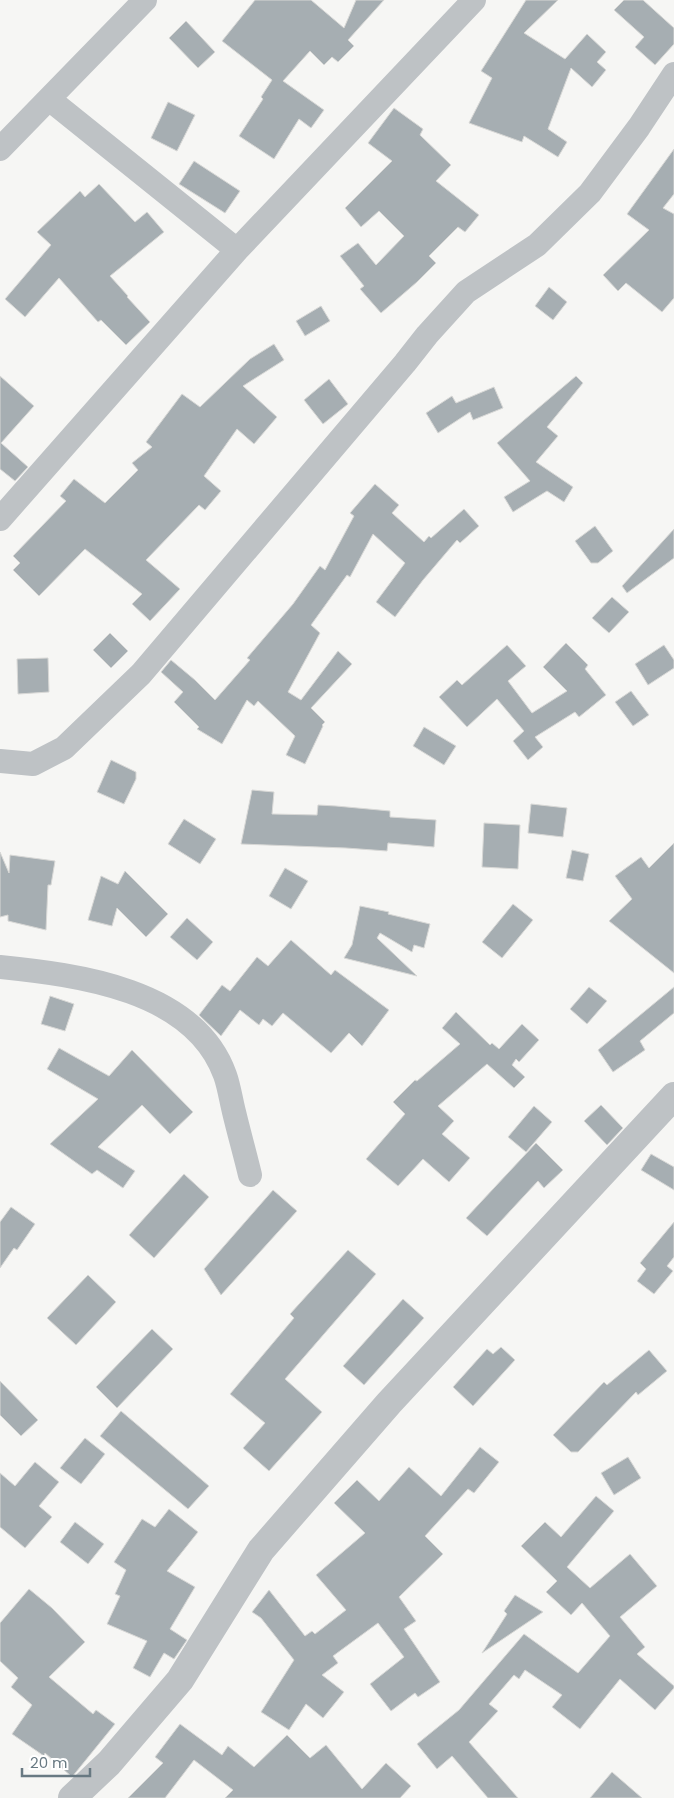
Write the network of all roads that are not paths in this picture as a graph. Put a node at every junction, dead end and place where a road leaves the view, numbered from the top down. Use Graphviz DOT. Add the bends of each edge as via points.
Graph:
graph roads {
  1 [pos="145,0"];
  2 [pos="474,0"];
  3 [pos="674,74"];
  4 [pos="49,99"];
  5 [pos="0,149"];
  6 [pos="237,250"];
  7 [pos="0,519"];
  8 [pos="0,761"];
  9 [pos="0,967"];
  10 [pos="674,1096"];
  11 [pos="250,1175"];
  12 [pos="72,1798"];
  1 -- 4 [label="street"];
  2 -- 6 [label="street"];
  3 -- 8 [label="street" via="590,193 537,245 466,292 141,674 64,748 32,764"];
  4 -- 5 [label="street"];
  4 -- 6 [label="street"];
  6 -- 7 [label="street"];
  9 -- 11 [label="street" via="123,989 153,1000 184,1018 207,1041 225,1074"];
  10 -- 12 [label="street" via="389,1403 261,1550 180,1680 108,1763"];
}
